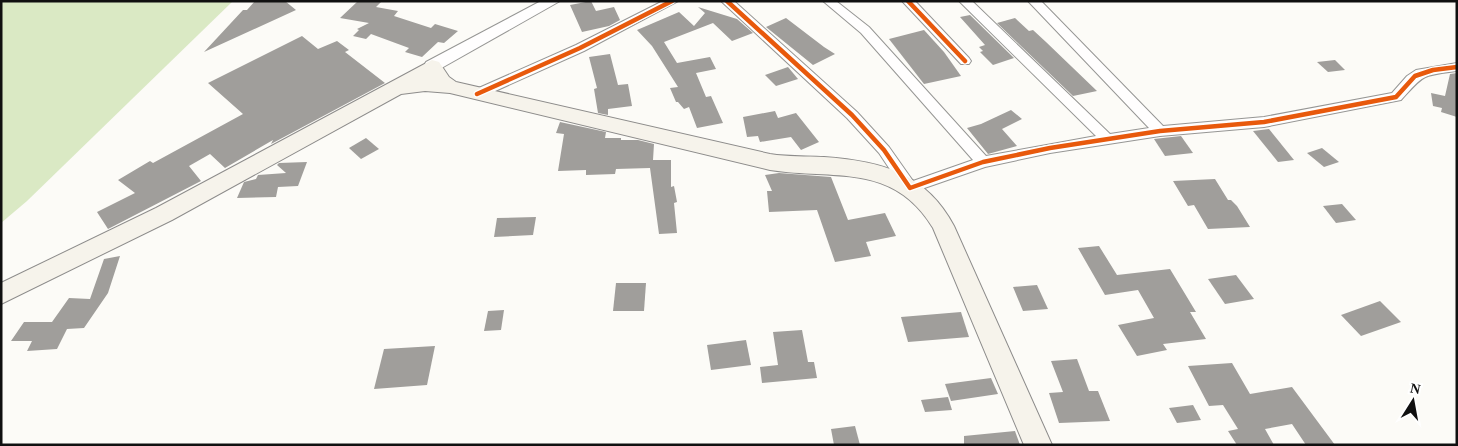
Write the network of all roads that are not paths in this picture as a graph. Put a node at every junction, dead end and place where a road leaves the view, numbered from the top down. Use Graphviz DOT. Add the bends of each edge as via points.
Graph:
graph roads {
  1 [pos="553,1"];
  2 [pos="672,1"];
  3 [pos="727,1"];
  4 [pos="829,1"];
  5 [pos="908,1"];
  6 [pos="965,1"];
  7 [pos="1034,1"];
  8 [pos="965,61"];
  9 [pos="432,66"];
  10 [pos="1457,67"];
  11 [pos="397,88"];
  12 [pos="450,88"];
  13 [pos="477,94"];
  14 [pos="1160,131"];
  15 [pos="1107,138"];
  16 [pos="983,162"];
  17 [pos="910,188"];
  18 [pos="1,294"];
  19 [pos="1038,445"];
  1 -- 9 [label="street"];
  2 -- 13 [label="street" via="580,48"];
  3 -- 17 [label="street" via="852,115 884,150"];
  4 -- 16 [label="street" via="865,30"];
  5 -- 8 [label="street"];
  6 -- 15 [label="street"];
  7 -- 14 [label="street"];
  9 -- 11 [label="main road"];
  9 -- 12 [label="main road"];
  10 -- 14 [label="street" via="1412,77 1404,90 1387,99 1264,122"];
  11 -- 12 [label="main road" via="424,85"];
  11 -- 18 [label="main road" via="164,214"];
  12 -- 13 [label="main road"];
  13 -- 17 [label="main road" via="770,162 862,169 886,175"];
  14 -- 15 [label="street"];
  15 -- 16 [label="street"];
  16 -- 17 [label="street"];
  17 -- 19 [label="main road" via="930,205 943,226"];
}
